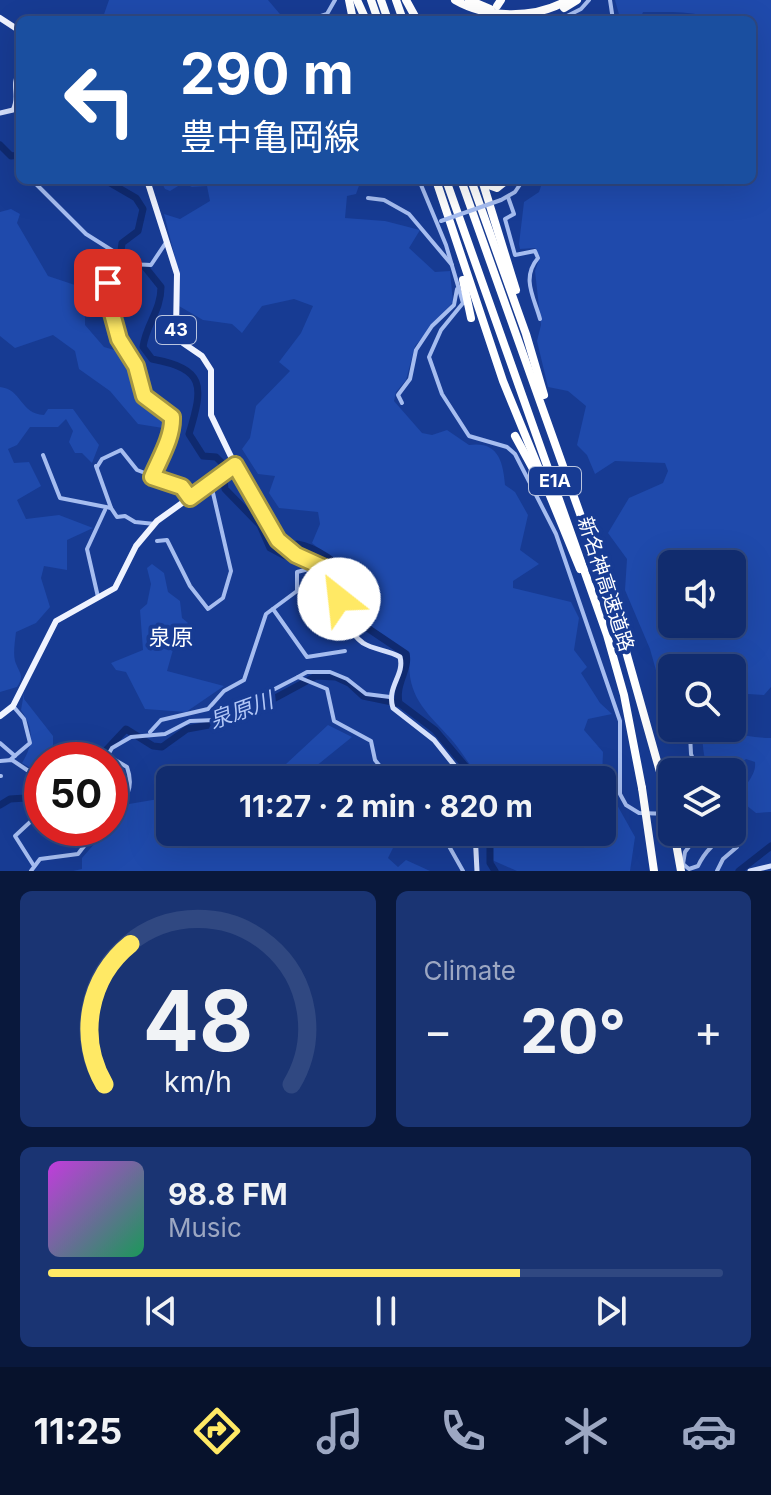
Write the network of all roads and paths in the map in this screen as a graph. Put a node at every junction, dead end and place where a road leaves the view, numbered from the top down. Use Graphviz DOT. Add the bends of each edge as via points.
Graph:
graph roads {
  1 [pos="455,0"];
  2 [pos="469,0"];
  3 [pos="568,0"];
  4 [pos="577,0"];
  5 [pos="589,0"];
  6 [pos="512,16"];
  7 [pos="515,16"];
  8 [pos="523,16"];
  9 [pos="527,16"];
  10 [pos="567,16"];
  11 [pos="36,184"];
  12 [pos="148,184"];
  13 [pos="421,184"];
  14 [pos="437,184"];
  15 [pos="447,184"];
  16 [pos="462,184"];
  17 [pos="472,184"];
  18 [pos="484,184"];
  19 [pos="519,184"];
  20 [pos="508,197"];
  21 [pos="368,198"];
  22 [pos="439,222"];
  23 [pos="454,235"];
  24 [pos="167,241"];
  25 [pos="452,265"];
  26 [pos="457,287"];
  27 [pos="112,310"];
  28 [pos="471,318"];
  29 [pos="540,319"];
  30 [pos="526,334"];
  31 [pos="402,403"];
  32 [pos="515,436"];
  33 [pos="554,436"];
  34 [pos="43,455"];
  35 [pos="235,465"];
  36 [pos="152,477"];
  37 [pos="208,484"];
  38 [pos="190,498"];
  39 [pos="108,509"];
  40 [pos="557,513"];
  41 [pos="155,524"];
  42 [pos="157,541"];
  43 [pos="331,573"];
  44 [pos="99,599"];
  45 [pos="273,609"];
  46 [pos="345,651"];
  47 [pos="298,677"];
  48 [pos="624,695"];
  49 [pos="391,700"];
  50 [pos="13,706"];
  51 [pos="0,716"];
  52 [pos="148,734"];
  53 [pos="125,742"];
  54 [pos="0,743"];
  55 [pos="13,758"];
  56 [pos="0,761"];
  57 [pos="658,764"];
  58 [pos="380,766"];
  59 [pos="455,766"];
  60 [pos="24,767"];
  61 [pos="658,814"];
  62 [pos="24,828"];
  63 [pos="84,846"];
  64 [pos="449,846"];
  65 [pos="476,846"];
  66 [pos="677,846"];
  67 [pos="690,846"];
  68 [pos="713,846"];
  69 [pos="737,846"];
  70 [pos="771,866"];
  71 [pos="33,869"];
  72 [pos="463,871"];
  73 [pos="477,871"];
  74 [pos="654,871"];
  75 [pos="681,871"];
  76 [pos="717,871"];
  77 [pos="750,871"];
  1 -- 6 [label="highway"];
  2 -- 7 [label="highway"];
  3 -- 8 [label="highway"];
  4 -- 9 [label="highway" via="552,13"];
  5 -- 10 [label="street"];
  11 -- 27 [label="street" via="86,234 113,251 107,274"];
  12 -- 24 [label="main road, 43"];
  13 -- 22 [label="street"];
  14 -- 23 [label="highway"];
  15 -- 48 [label="highway, 新名神高速道路 / E1A" via="580,554"];
  16 -- 33 [label="highway, 新名神高速道路 / E1A"];
  17 -- 30 [label="highway"];
  18 -- 30 [label="highway"];
  19 -- 20 [label="street"];
  20 -- 22 [label="street, bridge"];
  20 -- 29 [label="street" via="514,214 505,219 515,255 535,251 538,258 529,268 528,287"];
  21 -- 25 [label="street" via="409,214"];
  22 -- 25 [label="street"];
  23 -- 28 [label="highway"];
  23 -- 40 [label="highway" via="503,381"];
  24 -- 27 [label="street" via="151,265 130,264 122,274"];
  24 -- 35 [label="main road, 43" via="177,274 176,331 211,370 211,415"];
  25 -- 26 [label="street"];
  26 -- 31 [label="street" via="454,305 416,350 410,379 398,395"];
  26 -- 61 [label="street" via="462,307 441,330 429,357 442,394 469,436 512,450 556,534 620,721 618,782 623,800 639,813"];
  27 -- 36 [label="street" via="144,396 172,417 171,435"];
  30 -- 33 [label="highway"];
  32 -- 40 [label="highway"];
  33 -- 57 [label="highway, 新名神高速道路 / E1A, bridge" via="626,646"];
  34 -- 39 [label="street" via="60,498"];
  35 -- 37 [label="main road"];
  35 -- 43 [label="main road" via="286,548"];
  36 -- 38 [label="street" via="182,487"];
  36 -- 39 [label="street" via="137,470 121,450 102,459 96,466"];
  37 -- 38 [label="main road"];
  37 -- 42 [label="street" via="231,571 223,598 208,609 184,576 172,546 167,540"];
  38 -- 41 [label="main road"];
  39 -- 41 [label="street" via="117,517"];
  39 -- 44 [label="street" via="87,549"];
  40 -- 48 [label="highway"];
  41 -- 44 [label="main road" via="136,546 118,585"];
  43 -- 45 [label="street" via="297,572 297,591"];
  43 -- 49 [label="main road" via="344,616 356,635 367,645 400,657"];
  44 -- 50 [label="main road" via="56,621"];
  45 -- 46 [label="street" via="307,657"];
  45 -- 52 [label="street" via="266,614 244,680 208,709 161,720"];
  47 -- 49 [label="street" via="330,672 366,694"];
  47 -- 52 [label="street" via="215,720 190,721 172,732"];
  47 -- 58 [label="street" via="327,689 334,721 371,741"];
  48 -- 74 [label="highway, 新名神高速道路 / E1A, bridge"];
  49 -- 59 [label="main road"];
  50 -- 51 [label="main road"];
  50 -- 55 [label="street" via="24,719 30,743"];
  52 -- 53 [label="street"];
  54 -- 55 [label="street"];
  55 -- 56 [label="street"];
  55 -- 60 [label="street"];
  62 -- 71 [label="street" via="15,836"];
  63 -- 71 [label="street" via="78,854 44,858"];
  64 -- 72 [label="street"];
  65 -- 73 [label="main road"];
  66 -- 75 [label="highway"];
  67 -- 68 [label="street" via="683,856 689,869 698,866"];
  69 -- 76 [label="street"];
  70 -- 77 [label="main road"];
}
